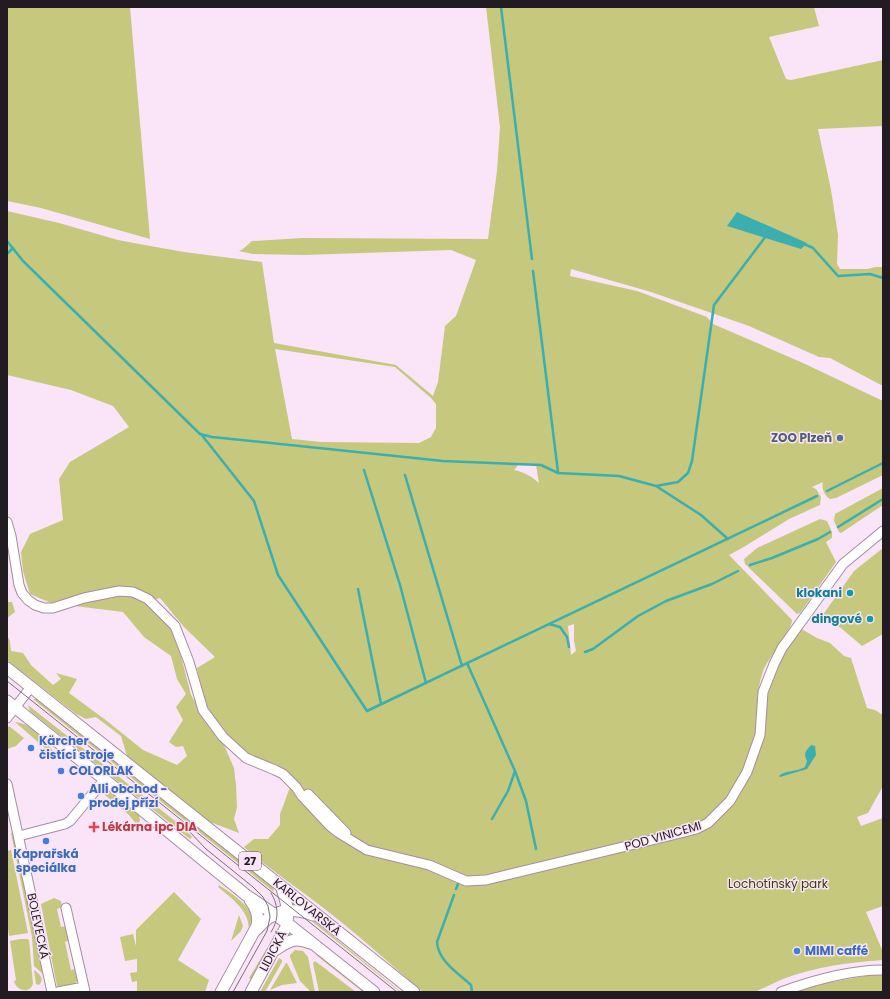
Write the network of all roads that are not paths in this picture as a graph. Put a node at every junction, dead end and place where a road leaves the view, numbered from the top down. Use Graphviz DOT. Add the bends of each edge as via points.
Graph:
graph roads {
  1 [pos="7,522"];
  2 [pos="883,531"];
  3 [pos="7,668"];
  4 [pos="31,687"];
  5 [pos="11,705"];
  6 [pos="7,718"];
  7 [pos="105,779"];
  8 [pos="7,784"];
  9 [pos="9,800"];
  10 [pos="19,836"];
  11 [pos="281,886"];
  12 [pos="246,895"];
  13 [pos="66,908"];
  14 [pos="288,910"];
  15 [pos="270,912"];
  16 [pos="320,917"];
  17 [pos="288,923"];
  18 [pos="251,937"];
  19 [pos="317,946"];
  20 [pos="274,951"];
  21 [pos="883,970"];
  22 [pos="85,990"];
  23 [pos="52,992"];
  24 [pos="58,992"];
  25 [pos="221,992"];
  26 [pos="251,992"];
  27 [pos="374,992"];
  28 [pos="414,992"];
  29 [pos="781,992"];
  1 -- 2 [label="street, POD VINICEMI" via="19,585 35,606 53,608 119,591 133,592 148,598 175,626 203,710 224,737 246,758 283,774 330,826 367,850 429,865 466,881 494,878 685,832 708,823 730,802 747,772 760,735 763,692 782,648 843,564"];
  3 -- 4 [label="main road, KARLOVARSKÁ / 27"];
  4 -- 5 [label="street"];
  4 -- 11 [label="main road, KARLOVARSKÁ / 27"];
  5 -- 6 [label="street"];
  5 -- 7 [label="main road, KARLOVARSKÁ / 27"];
  7 -- 10 [label="street" via="70,821"];
  7 -- 12 [label="main road, KARLOVARSKÁ / 27"];
  8 -- 9 [label="street, BOLEVECKÁ"];
  9 -- 10 [label="street, BOLEVECKÁ"];
  10 -- 23 [label="street, BOLEVECKÁ"];
  11 -- 14 [label="main road, LIDICKÁ"];
  11 -- 16 [label="main road, KARLOVARSKÁ"];
  12 -- 15 [label="main road, KARLOVARSKÁ / 27"];
  12 -- 18 [label="main road, KARLOVARSKÁ" via="256,909 258,917 257,926"];
  13 -- 22 [label="street"];
  14 -- 15 [label="main road"];
  14 -- 16 [label="main road"];
  14 -- 17 [label="main road, LIDICKÁ"];
  15 -- 17 [label="main road, KARLOVARSKÁ"];
  15 -- 18 [label="main road"];
  16 -- 28 [label="main road, KARLOVARSKÁ"];
  17 -- 19 [label="main road, KARLOVARSKÁ"];
  17 -- 20 [label="main road, LIDICKÁ"];
  18 -- 25 [label="main road"];
  19 -- 20 [label="main road" via="297,939"];
  19 -- 27 [label="main road, KARLOVARSKÁ"];
  20 -- 26 [label="main road, LIDICKÁ"];
  21 -- 29 [label="street" via="867,970"];
  22 -- 24 [label="street"];
}
